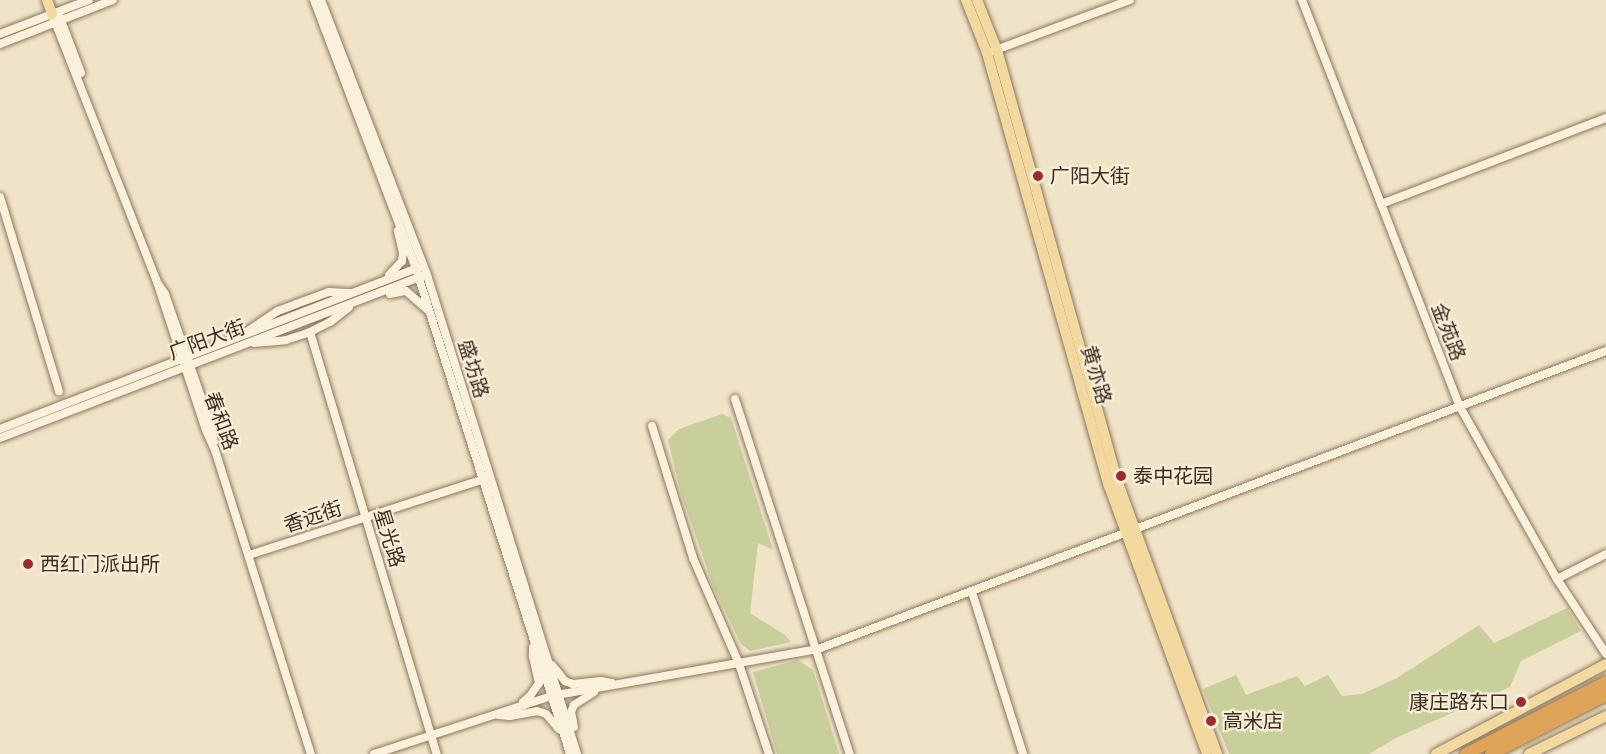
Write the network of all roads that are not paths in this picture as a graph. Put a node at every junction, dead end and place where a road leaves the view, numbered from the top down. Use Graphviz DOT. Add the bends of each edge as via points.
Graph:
graph roads {
  1 [pos="47,0"];
  2 [pos="53,0"];
  3 [pos="89,0"];
  4 [pos="112,0"];
  5 [pos="314,0"];
  6 [pos="321,0"];
  7 [pos="966,0"];
  8 [pos="977,0"];
  9 [pos="1130,0"];
  10 [pos="1302,0"];
  11 [pos="56,17"];
  12 [pos="0,34"];
  13 [pos="0,44"];
  14 [pos="992,52"];
  15 [pos="1606,118"];
  16 [pos="0,197"];
  17 [pos="1381,204"];
  18 [pos="398,219"];
  19 [pos="421,272"];
  20 [pos="379,282"];
  21 [pos="370,296"];
  22 [pos="353,297"];
  23 [pos="430,314"];
  24 [pos="310,332"];
  25 [pos="248,343"];
  26 [pos="1606,351"];
  27 [pos="186,362"];
  28 [pos="59,391"];
  29 [pos="735,399"];
  30 [pos="1460,407"];
  31 [pos="652,426"];
  32 [pos="0,429"];
  33 [pos="0,438"];
  34 [pos="487,479"];
  35 [pos="366,517"];
  36 [pos="1128,530"];
  37 [pos="1606,554"];
  38 [pos="249,555"];
  39 [pos="1557,579"];
  40 [pos="972,592"];
  41 [pos="534,641"];
  42 [pos="818,649"];
  43 [pos="1606,654"];
  44 [pos="546,655"];
  45 [pos="739,664"];
  46 [pos="1606,664"];
  47 [pos="1606,682"];
  48 [pos="618,685"];
  49 [pos="605,687"];
  50 [pos="555,695"];
  51 [pos="1606,695"];
  52 [pos="512,709"];
  53 [pos="496,714"];
  54 [pos="1606,716"];
  55 [pos="432,735"];
  56 [pos="565,740"];
  57 [pos="311,754"];
  58 [pos="374,754"];
  59 [pos="437,754"];
  60 [pos="570,754"];
  61 [pos="577,754"];
  62 [pos="769,754"];
  63 [pos="850,754"];
  64 [pos="1023,754"];
  65 [pos="1207,754"];
  66 [pos="1217,754"];
  67 [pos="1436,754"];
  68 [pos="1466,754"];
  69 [pos="1491,754"];
  70 [pos="1529,754"];
  1 -- 11 [label="main road"];
  2 -- 11 [label="main road"];
  3 -- 11 [label="street"];
  4 -- 11 [label="street"];
  5 -- 18 [label="street, 盛坊路"];
  6 -- 19 [label="street, 盛坊路"];
  7 -- 14 [label="main road, 黄亦路"];
  8 -- 14 [label="main road, 黄亦路"];
  9 -- 14 [label="street"];
  10 -- 17 [label="street, 金苑路"];
  11 -- 12 [label="street"];
  11 -- 13 [label="street"];
  11 -- 27 [label="street, 春和路" via="165,294"];
  14 -- 36 [label="main road, 黄亦路"];
  15 -- 17 [label="street"];
  16 -- 28 [label="street"];
  17 -- 30 [label="street, 金苑路"];
  18 -- 19 [label="street, 盛坊路"];
  18 -- 20 [label="street" via="402,261"];
  19 -- 20 [label="street, 广阳大街"];
  19 -- 21 [label="street, 广阳大街"];
  19 -- 23 [label="street, 盛坊路"];
  19 -- 34 [label="street, 盛坊路"];
  20 -- 22 [label="street, 广阳大街"];
  21 -- 22 [label="street, 广阳大街"];
  21 -- 23 [label="street" via="378,298 406,291"];
  22 -- 24 [label="street" via="330,322"];
  22 -- 25 [label="street, 广阳大街"];
  22 -- 27 [label="street, 广阳大街" via="238,338"];
  23 -- 34 [label="street, 盛坊路"];
  24 -- 25 [label="street" via="272,343"];
  24 -- 35 [label="street, 星光路"];
  25 -- 27 [label="street, 广阳大街"];
  26 -- 30 [label="street"];
  27 -- 32 [label="street, 广阳大街"];
  27 -- 33 [label="street, 广阳大街"];
  27 -- 38 [label="street, 春和路" via="212,428 215,450"];
  29 -- 42 [label="street"];
  30 -- 36 [label="street"];
  30 -- 39 [label="street, 金苑路"];
  31 -- 45 [label="street" via="693,558"];
  34 -- 35 [label="street, 香远街"];
  34 -- 41 [label="street, 盛坊路"];
  34 -- 44 [label="street, 盛坊路"];
  35 -- 38 [label="street, 香远街"];
  35 -- 55 [label="street, 星光路"];
  36 -- 40 [label="street"];
  36 -- 65 [label="main road, 黄亦路"];
  36 -- 66 [label="main road, 黄亦路"];
  37 -- 39 [label="street"];
  38 -- 57 [label="street, 春和路"];
  39 -- 43 [label="street, 金苑路"];
  40 -- 42 [label="street"];
  40 -- 64 [label="street"];
  41 -- 50 [label="street, 盛坊路"];
  41 -- 52 [label="street" via="539,682 531,696"];
  42 -- 45 [label="street"];
  42 -- 63 [label="street"];
  44 -- 48 [label="street" via="555,670 573,684 602,681"];
  44 -- 50 [label="street, 盛坊路"];
  45 -- 48 [label="street"];
  45 -- 62 [label="street"];
  46 -- 67 [label="main road"];
  47 -- 68 [label="highway"];
  48 -- 49 [label="street"];
  49 -- 50 [label="street"];
  49 -- 61 [label="street" via="574,705 571,712"];
  50 -- 52 [label="street"];
  50 -- 56 [label="street, 盛坊路"];
  50 -- 61 [label="street, 盛坊路"];
  51 -- 69 [label="highway"];
  52 -- 53 [label="street"];
  53 -- 55 [label="street"];
  53 -- 56 [label="street" via="546,714"];
  54 -- 70 [label="main road"];
  55 -- 58 [label="street"];
  55 -- 59 [label="street, 星光路"];
  56 -- 60 [label="street, 盛坊路"];
}
